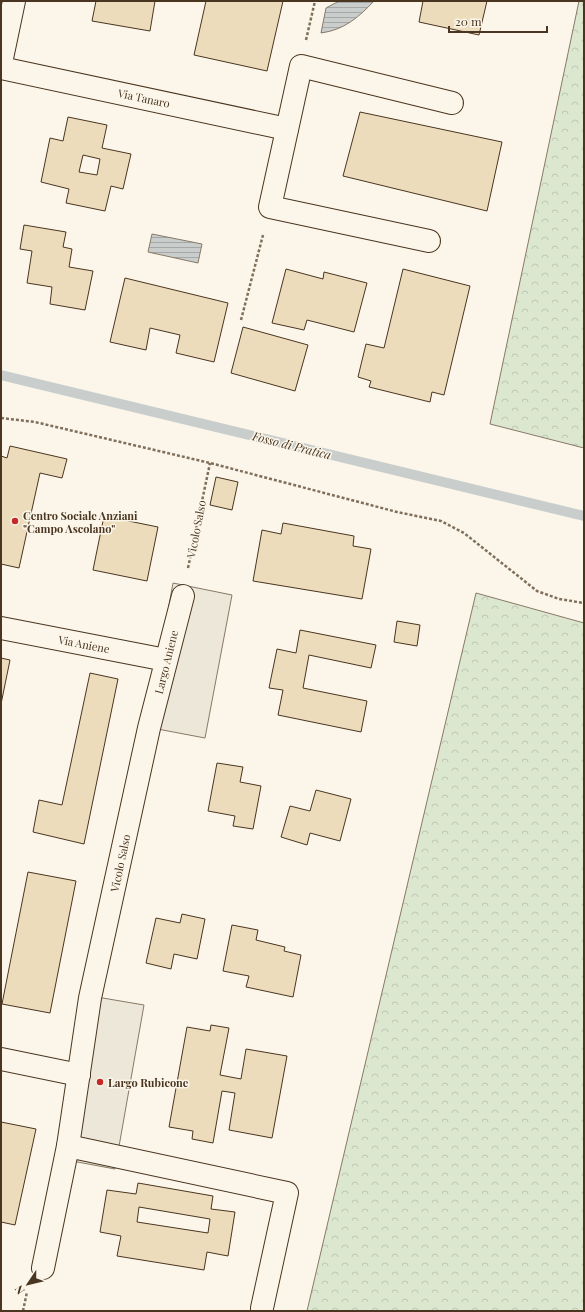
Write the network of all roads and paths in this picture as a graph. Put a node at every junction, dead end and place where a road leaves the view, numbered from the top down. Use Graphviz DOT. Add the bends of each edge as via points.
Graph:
graph roads {
  1 [pos="14,1"];
  2 [pos="315,1"];
  3 [pos="1,63"];
  4 [pos="301,66"];
  5 [pos="1,68"];
  6 [pos="452,103"];
  7 [pos="287,129"];
  8 [pos="270,207"];
  9 [pos="429,241"];
  10 [pos="241,320"];
  11 [pos="1,418"];
  12 [pos="210,463"];
  13 [pos="183,596"];
  14 [pos="584,603"];
  15 [pos="1,628"];
  16 [pos="166,660"];
  17 [pos="150,728"];
  18 [pos="1,1059"];
  19 [pos="79,1075"];
  20 [pos="68,1146"];
  21 [pos="43,1268"];
  22 [pos="262,1308"];
  1 -- 3 [label="street"];
  2 -- 4 [label="path"];
  4 -- 6 [label="street"];
  4 -- 7 [label="street"];
  5 -- 7 [label="street, Via Tanaro"];
  7 -- 8 [label="street"];
  8 -- 9 [label="street"];
  8 -- 10 [label="path"];
  11 -- 12 [label="path" via="35,422"];
  12 -- 13 [label="path, Vicolo Salso"];
  12 -- 14 [label="path" via="441,521 464,533 538,591 559,599"];
  13 -- 16 [label="street, Largo Aniene"];
  15 -- 16 [label="street, Via Aniene"];
  16 -- 17 [label="street, Largo Aniene"];
  17 -- 19 [label="street, Vicolo Salso" via="90,998"];
  18 -- 19 [label="street"];
  19 -- 20 [label="street"];
  20 -- 21 [label="street"];
  20 -- 22 [label="street" via="287,1193"];
}
